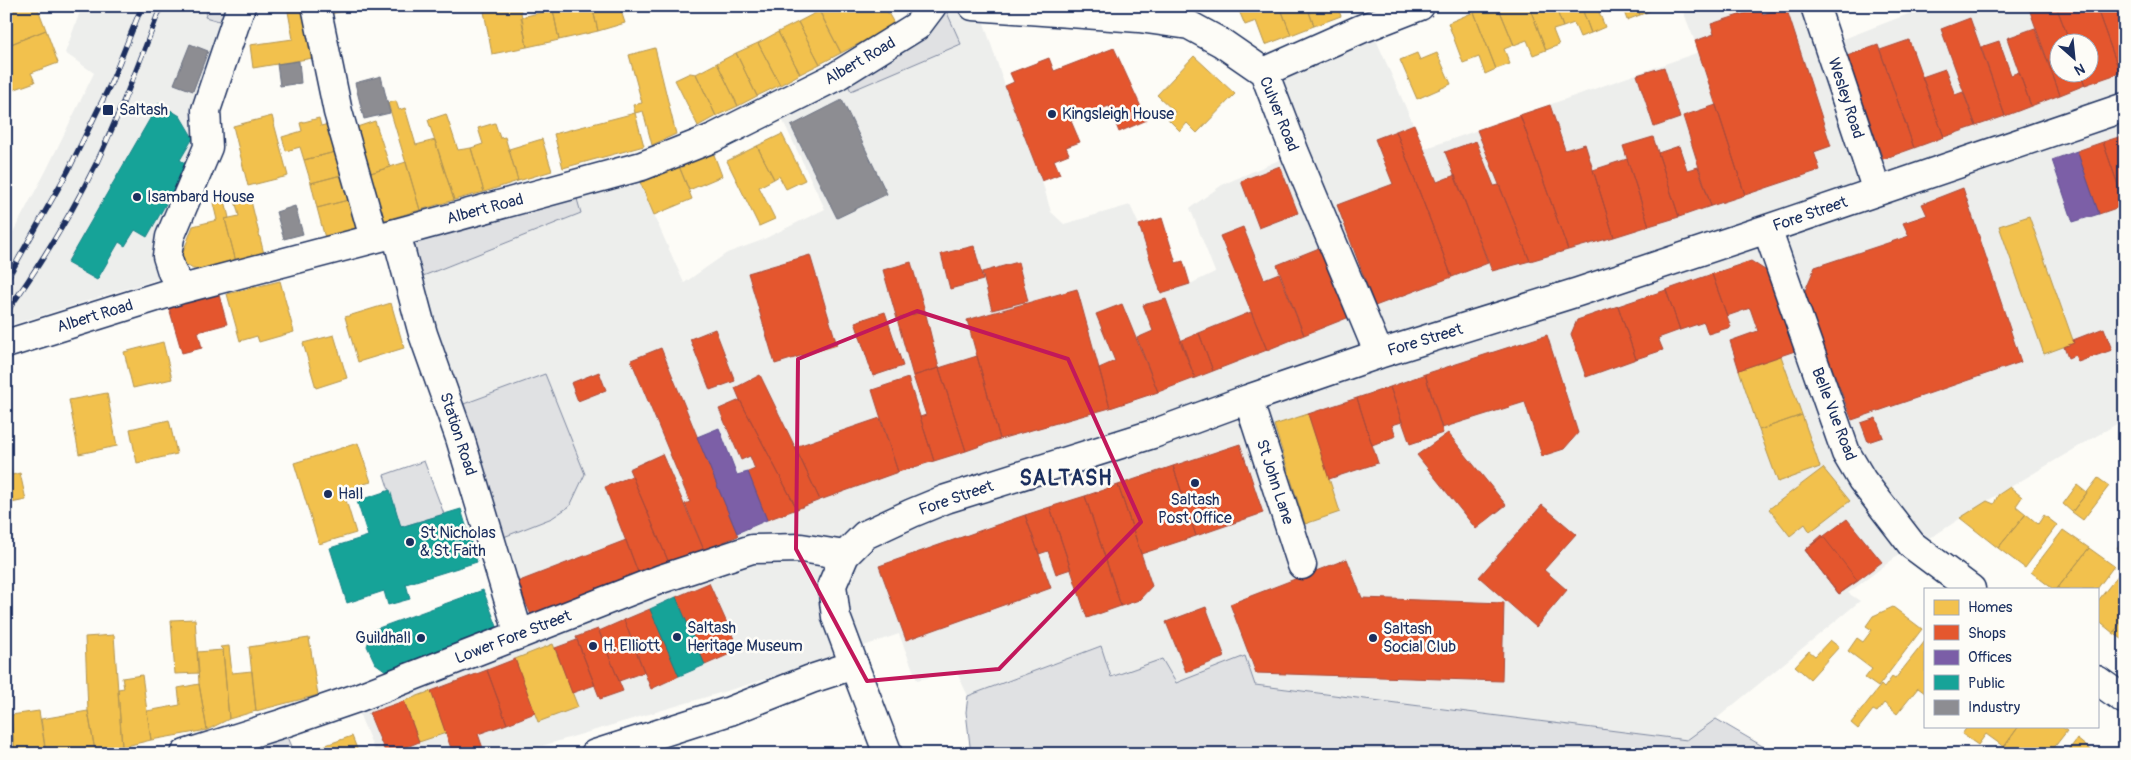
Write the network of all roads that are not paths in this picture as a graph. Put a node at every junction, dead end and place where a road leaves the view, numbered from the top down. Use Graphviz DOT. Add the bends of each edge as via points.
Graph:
graph roads {
  1 [pos="241,6"];
  2 [pos="316,6"];
  3 [pos="932,6"];
  4 [pos="973,6"];
  5 [pos="1420,6"];
  6 [pos="1815,6"];
  7 [pos="1264,72"];
  8 [pos="2125,107"];
  9 [pos="1877,190"];
  10 [pos="1767,229"];
  11 [pos="385,236"];
  12 [pos="182,289"];
  13 [pos="6,344"];
  14 [pos="1379,354"];
  15 [pos="1248,398"];
  16 [pos="845,555"];
  17 [pos="1302,565"];
  18 [pos="1970,588"];
  19 [pos="519,635"];
  20 [pos="854,665"];
  21 [pos="2098,681"];
  22 [pos="2125,700"];
  23 [pos="884,746"];
  24 [pos="185,754"];
  25 [pos="595,754"];
  1 -- 12 [label="main road" via="206,110 208,146 170,237 167,256"];
  2 -- 11 [label="main road, Station Road" via="338,112"];
  3 -- 11 [label="main road, Albert Road" via="917,26 880,50 835,77 713,138 599,179"];
  4 -- 7 [label="main road, Culver Road" via="1139,18 1189,26 1222,43"];
  5 -- 7 [label="main road"];
  6 -- 9 [label="main road, Wesley Road"];
  7 -- 14 [label="main road, Culver Road"];
  8 -- 9 [label="main road, Fore Street"];
  9 -- 10 [label="main road, Fore Street"];
  10 -- 14 [label="main road, Fore Street"];
  10 -- 18 [label="main road, Belle Vue Road" via="1846,454 1912,545"];
  11 -- 12 [label="main road, Albert Road"];
  11 -- 19 [label="main road, Station Road" via="460,438"];
  12 -- 13 [label="main road, Albert Road"];
  14 -- 15 [label="main road, Fore Street"];
  15 -- 16 [label="main road, Fore Street" via="1153,434 946,499 865,535"];
  15 -- 17 [label="main road, St John Lane"];
  16 -- 19 [label="main road, Lower Fore Street" via="801,548 752,549 661,579"];
  16 -- 20 [label="main road, Fore Street" via="832,585 836,617"];
  19 -- 24 [label="main road, Lower Fore Street" via="339,704"];
  20 -- 23 [label="main road, Fore Street"];
  20 -- 25 [label="main road" via="730,711"];
  21 -- 22 [label="main road"];
}
